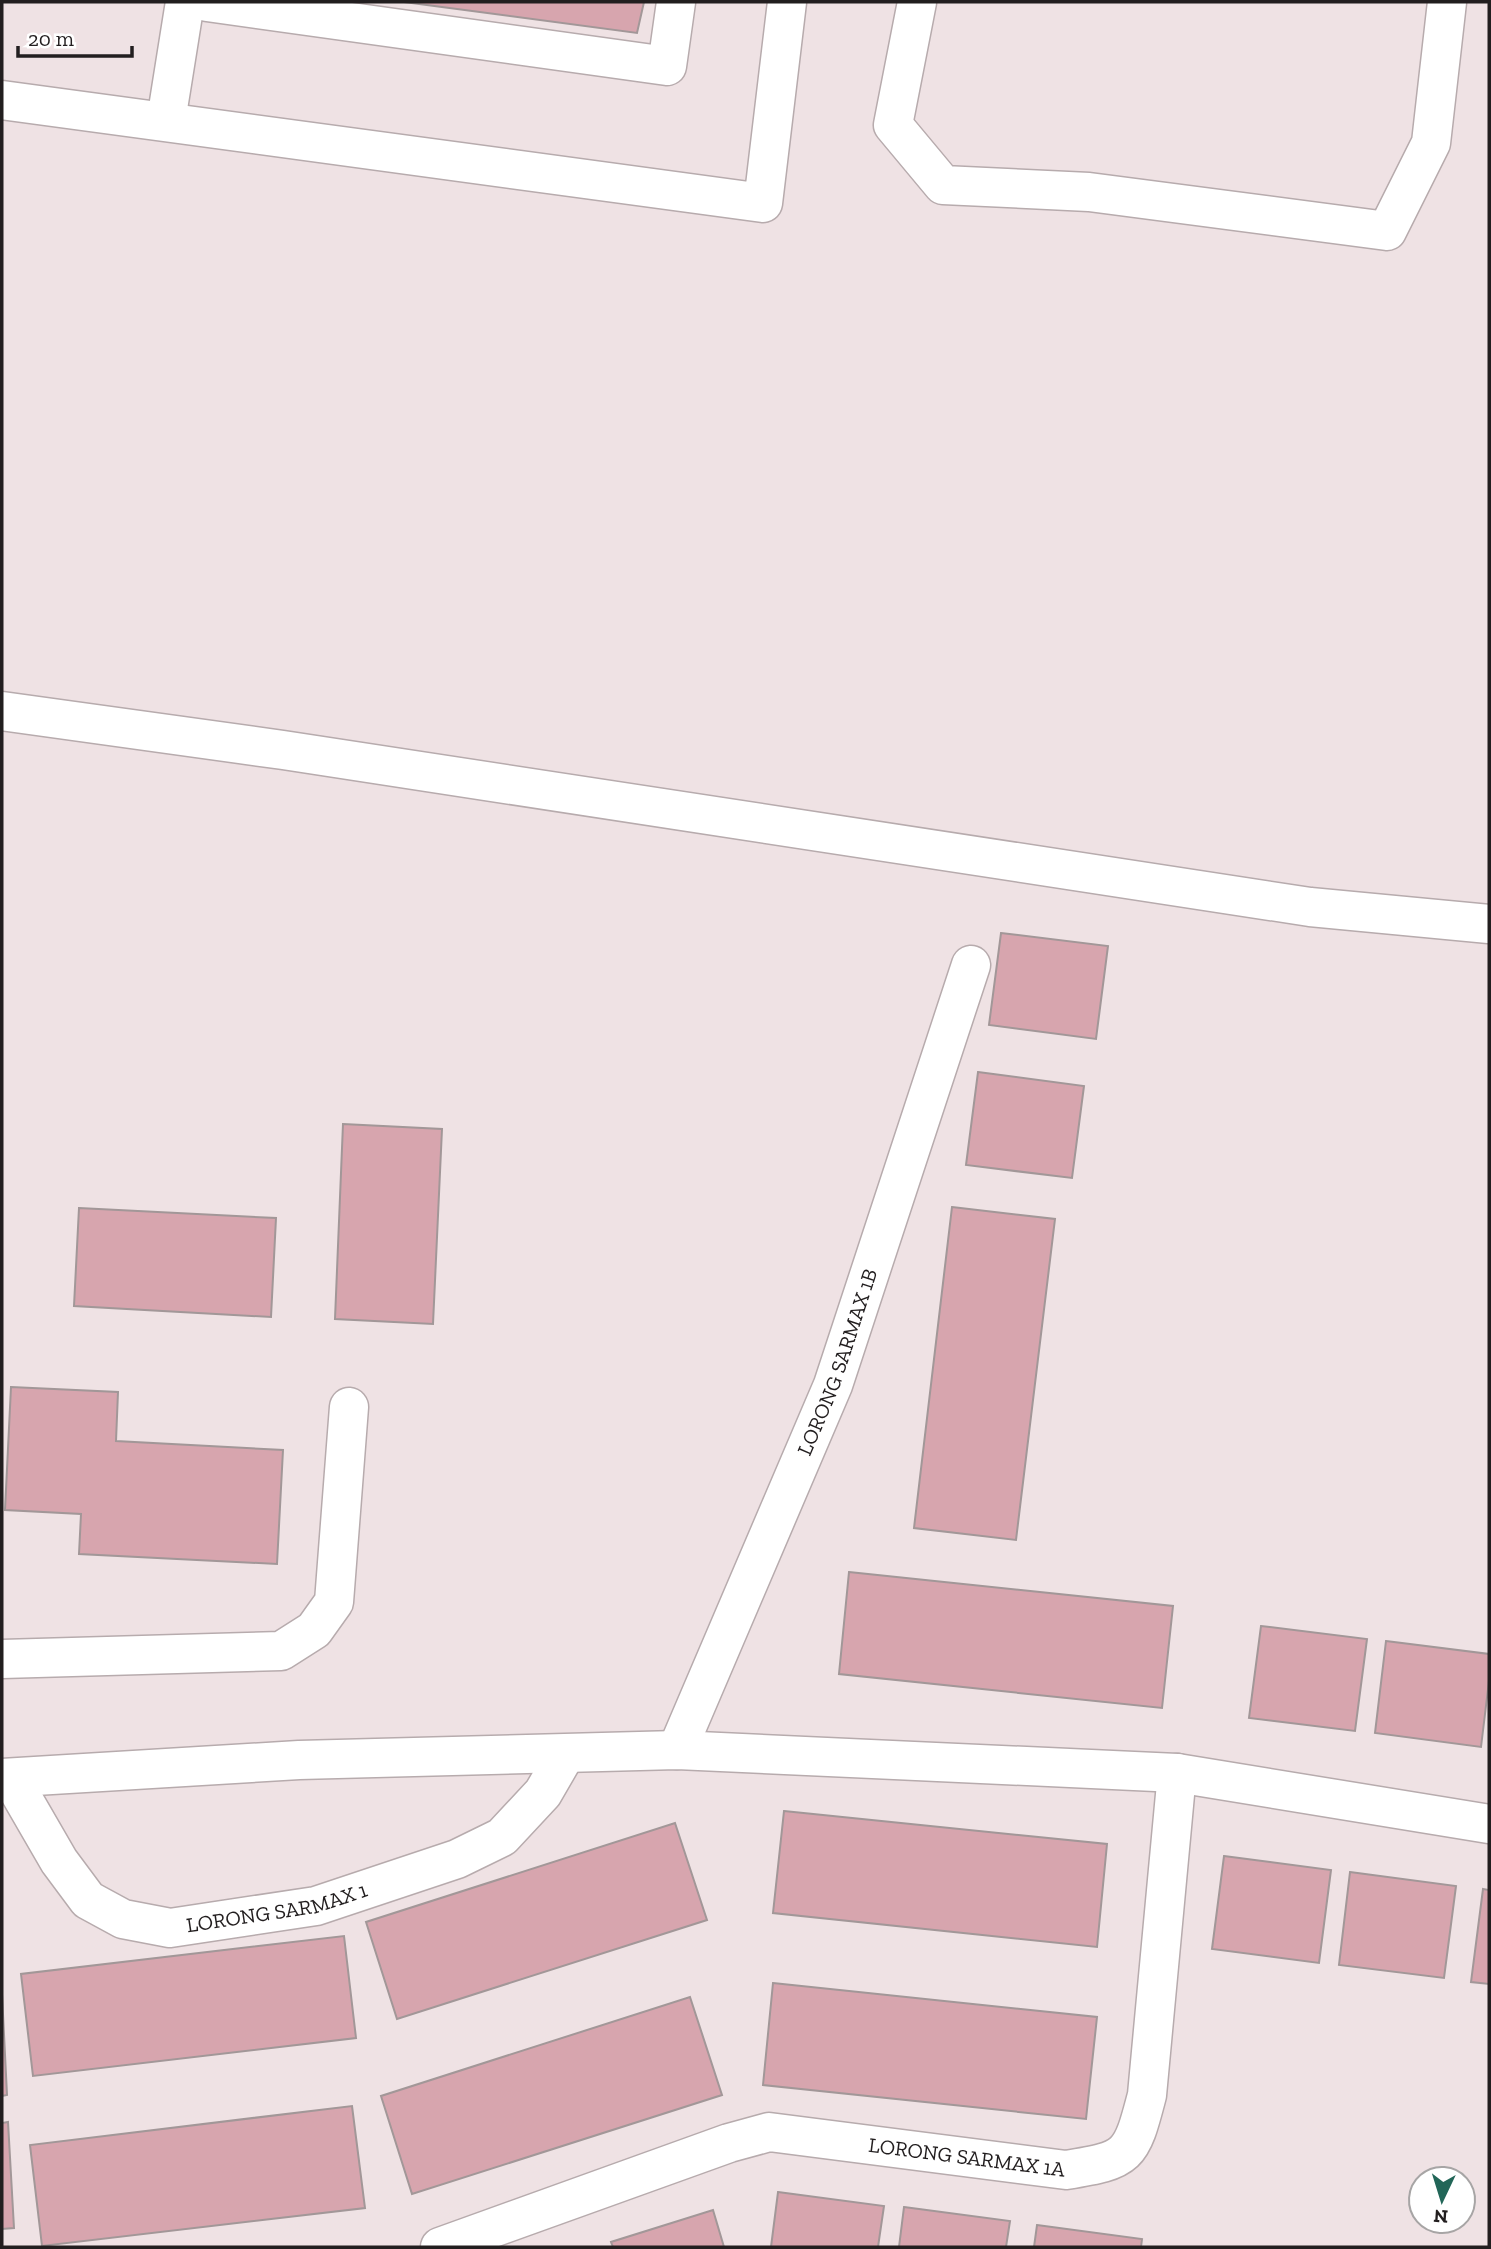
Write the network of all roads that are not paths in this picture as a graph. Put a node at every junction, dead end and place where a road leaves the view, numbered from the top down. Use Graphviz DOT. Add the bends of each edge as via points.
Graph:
graph roads {
  1 [pos="185,2"];
  2 [pos="207,2"];
  3 [pos="676,2"];
  4 [pos="787,2"];
  5 [pos="917,2"];
  6 [pos="1447,2"];
  7 [pos="2,100"];
  8 [pos="166,121"];
  9 [pos="2,711"];
  10 [pos="1489,924"];
  11 [pos="971,965"];
  12 [pos="349,1407"];
  13 [pos="2,1659"];
  14 [pos="677,1751"];
  15 [pos="565,1755"];
  16 [pos="1177,1773"];
  17 [pos="6,1778"];
  18 [pos="1489,1824"];
  19 [pos="440,2247"];
  1 -- 8 [label="street"];
  2 -- 3 [label="street" via="667,66"];
  4 -- 8 [label="street" via="763,203"];
  5 -- 6 [label="street" via="893,125 943,185 1088,192 1387,231 1431,144"];
  7 -- 8 [label="street"];
  9 -- 10 [label="street" via="1310,906"];
  11 -- 14 [label="street, LORONG SARMAX 1B" via="833,1385"];
  12 -- 13 [label="street" via="334,1602 314,1630 281,1651"];
  14 -- 15 [label="street"];
  14 -- 16 [label="street"];
  15 -- 17 [label="street" via="299,1760"];
  15 -- 17 [label="street, LORONG SARMAX 1" via="542,1793 502,1837 457,1858 316,1906 170,1928 123,1919 88,1900"];
  16 -- 18 [label="street"];
  16 -- 19 [label="street, LORONG SARMAX 1A" via="1147,2095 1135,2142 1109,2163 1066,2170 769,2132"];
}
